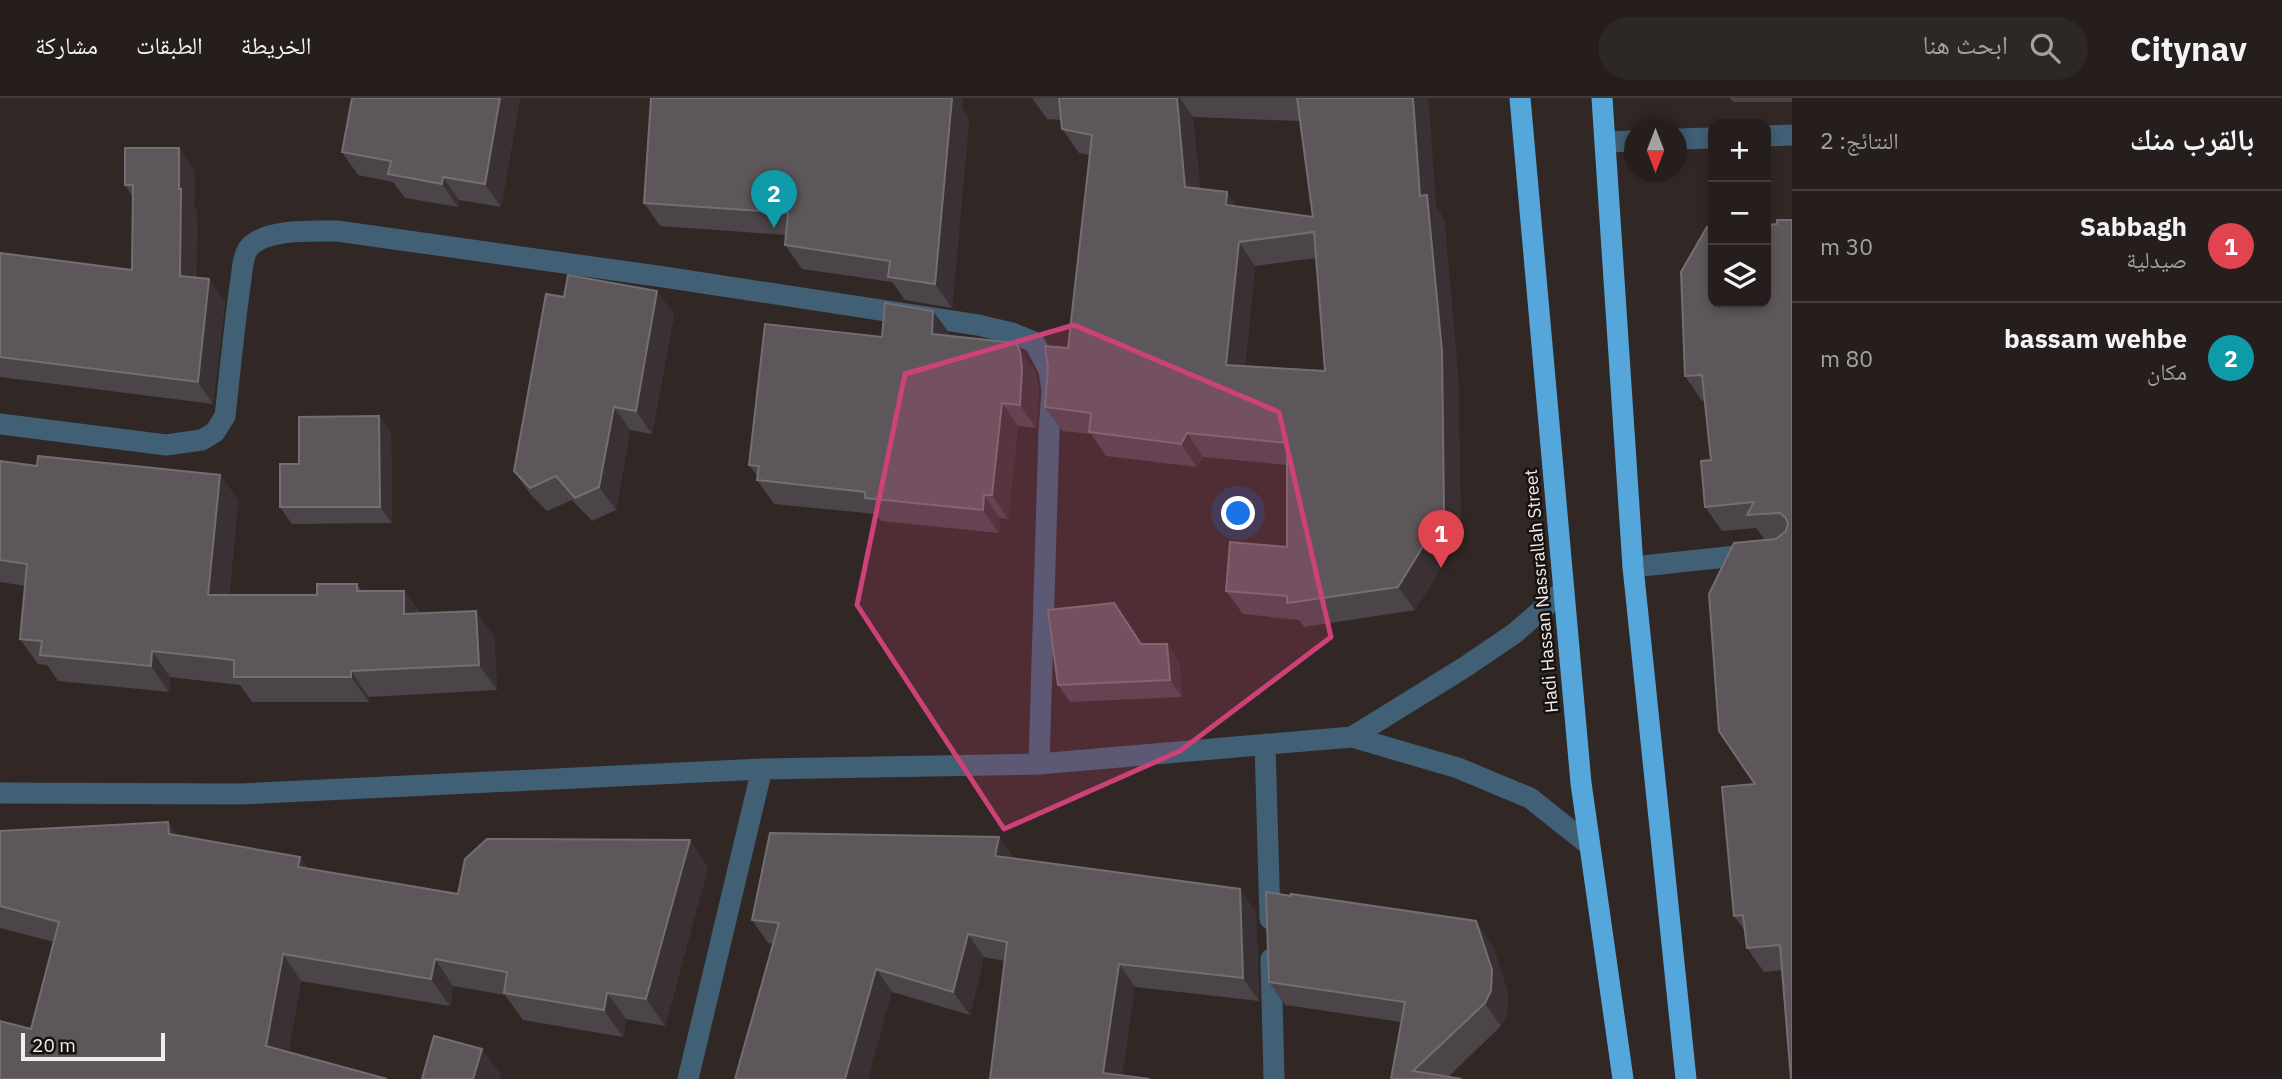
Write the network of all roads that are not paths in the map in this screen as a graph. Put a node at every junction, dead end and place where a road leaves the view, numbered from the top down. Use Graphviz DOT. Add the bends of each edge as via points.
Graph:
graph roads {
  1 [pos="1520,98"];
  2 [pos="1602,98"];
  3 [pos="1792,135"];
  4 [pos="1771,136"];
  5 [pos="1708,138"];
  6 [pos="1687,139"];
  7 [pos="1624,141"];
  8 [pos="1606,142"];
  9 [pos="0,424"];
  10 [pos="1792,550"];
  11 [pos="1633,567"];
  12 [pos="1564,590"];
  13 [pos="1352,737"];
  14 [pos="1265,744"];
  15 [pos="1039,764"];
  16 [pos="762,769"];
  17 [pos="0,793"];
  18 [pos="1588,844"];
  19 [pos="688,1079"];
  20 [pos="1274,1079"];
  21 [pos="1623,1079"];
  22 [pos="1686,1079"];
  1 -- 12 [label="highway, Hadi Hassan Nassrallah Street"];
  2 -- 8 [label="highway"];
  3 -- 4 [label="street"];
  5 -- 6 [label="street"];
  7 -- 8 [label="street"];
  8 -- 11 [label="highway"];
  9 -- 15 [label="street" via="166,445 202,440 215,432 225,416 247,250 269,237 299,230 337,231 664,277 1012,333 1034,342 1049,370 1052,391"];
  10 -- 11 [label="street"];
  11 -- 22 [label="highway"];
  12 -- 13 [label="street" via="1504,640"];
  12 -- 18 [label="highway, Hadi Hassan Nassrallah Street"];
  13 -- 14 [label="street"];
  13 -- 18 [label="street" via="1458,768 1530,798"];
  14 -- 15 [label="street"];
  14 -- 20 [label="street"];
  15 -- 16 [label="street"];
  16 -- 17 [label="street" via="241,794"];
  16 -- 19 [label="street"];
  18 -- 21 [label="highway, Hadi Hassan Nassrallah Street"];
}
